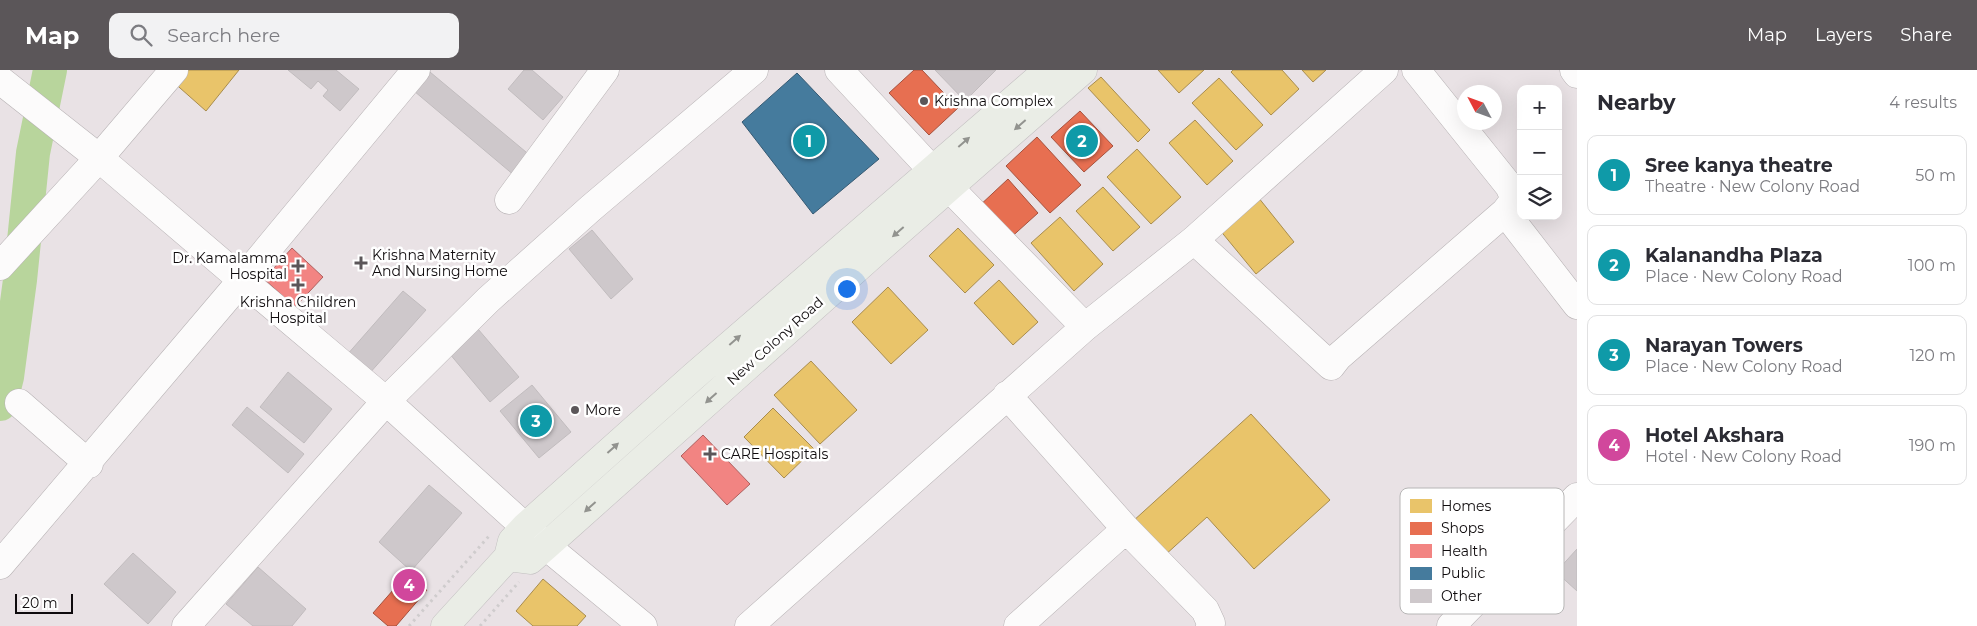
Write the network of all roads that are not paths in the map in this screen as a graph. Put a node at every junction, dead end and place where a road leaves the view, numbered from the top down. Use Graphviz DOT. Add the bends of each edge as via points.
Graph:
graph roads {
  1 [pos="174,70"];
  2 [pos="416,70"];
  3 [pos="605,70"];
  4 [pos="754,70"];
  5 [pos="839,70"];
  6 [pos="1048,70"];
  7 [pos="1083,70"];
  8 [pos="1384,70"];
  9 [pos="1416,70"];
  10 [pos="1574,70"];
  11 [pos="1577,74"];
  12 [pos="5,83"];
  13 [pos="99,158"];
  14 [pos="940,179"];
  15 [pos="509,200"];
  16 [pos="1505,212"];
  17 [pos="1194,240"];
  18 [pos="6,259"];
  19 [pos="242,280"];
  20 [pos="1577,305"];
  21 [pos="1085,326"];
  22 [pos="1007,395"];
  23 [pos="386,402"];
  24 [pos="19,403"];
  25 [pos="88,463"];
  26 [pos="1577,497"];
  27 [pos="1564,510"];
  28 [pos="525,527"];
  29 [pos="1126,529"];
  30 [pos="546,546"];
  31 [pos="508,557"];
  32 [pos="0,564"];
  33 [pos="1463,614"];
  34 [pos="186,626"];
  35 [pos="445,626"];
  36 [pos="643,626"];
  37 [pos="749,626"];
  38 [pos="1018,626"];
  39 [pos="1210,626"];
  40 [pos="1451,626"];
  1 -- 13 [label="street"];
  2 -- 19 [label="street"];
  3 -- 15 [label="street"];
  4 -- 23 [label="street" via="536,255"];
  5 -- 14 [label="street"];
  14 -- 6 [label="main road, New Colony Road, one-way"];
  7 -- 14 [label="main road, New Colony Road, one-way"];
  8 -- 17 [label="street"];
  9 -- 16 [label="street" via="1509,186 1515,199"];
  10 -- 11 [label="street"];
  12 -- 13 [label="street"];
  13 -- 18 [label="street"];
  13 -- 19 [label="street"];
  14 -- 21 [label="street"];
  28 -- 14 [label="main road, New Colony Road, one-way" via="702,370"];
  14 -- 30 [label="main road, New Colony Road, one-way"];
  16 -- 17 [label="street" via="1331,366"];
  16 -- 20 [label="street"];
  17 -- 21 [label="street"];
  19 -- 23 [label="street"];
  19 -- 25 [label="street"];
  21 -- 22 [label="street"];
  22 -- 29 [label="street"];
  22 -- 37 [label="street"];
  23 -- 28 [label="street"];
  23 -- 34 [label="street"];
  24 -- 25 [label="street"];
  25 -- 32 [label="street"];
  26 -- 27 [label="street"];
  28 -- 30 [label="street"];
  28 -- 31 [label="main road, New Colony Road" via="512,542"];
  29 -- 38 [label="street"];
  29 -- 39 [label="street" via="1205,610"];
  30 -- 31 [label="main road, New Colony Road" via="530,560"];
  30 -- 36 [label="street"];
  31 -- 35 [label="main road, New Colony Road"];
  33 -- 40 [label="street"];
}
